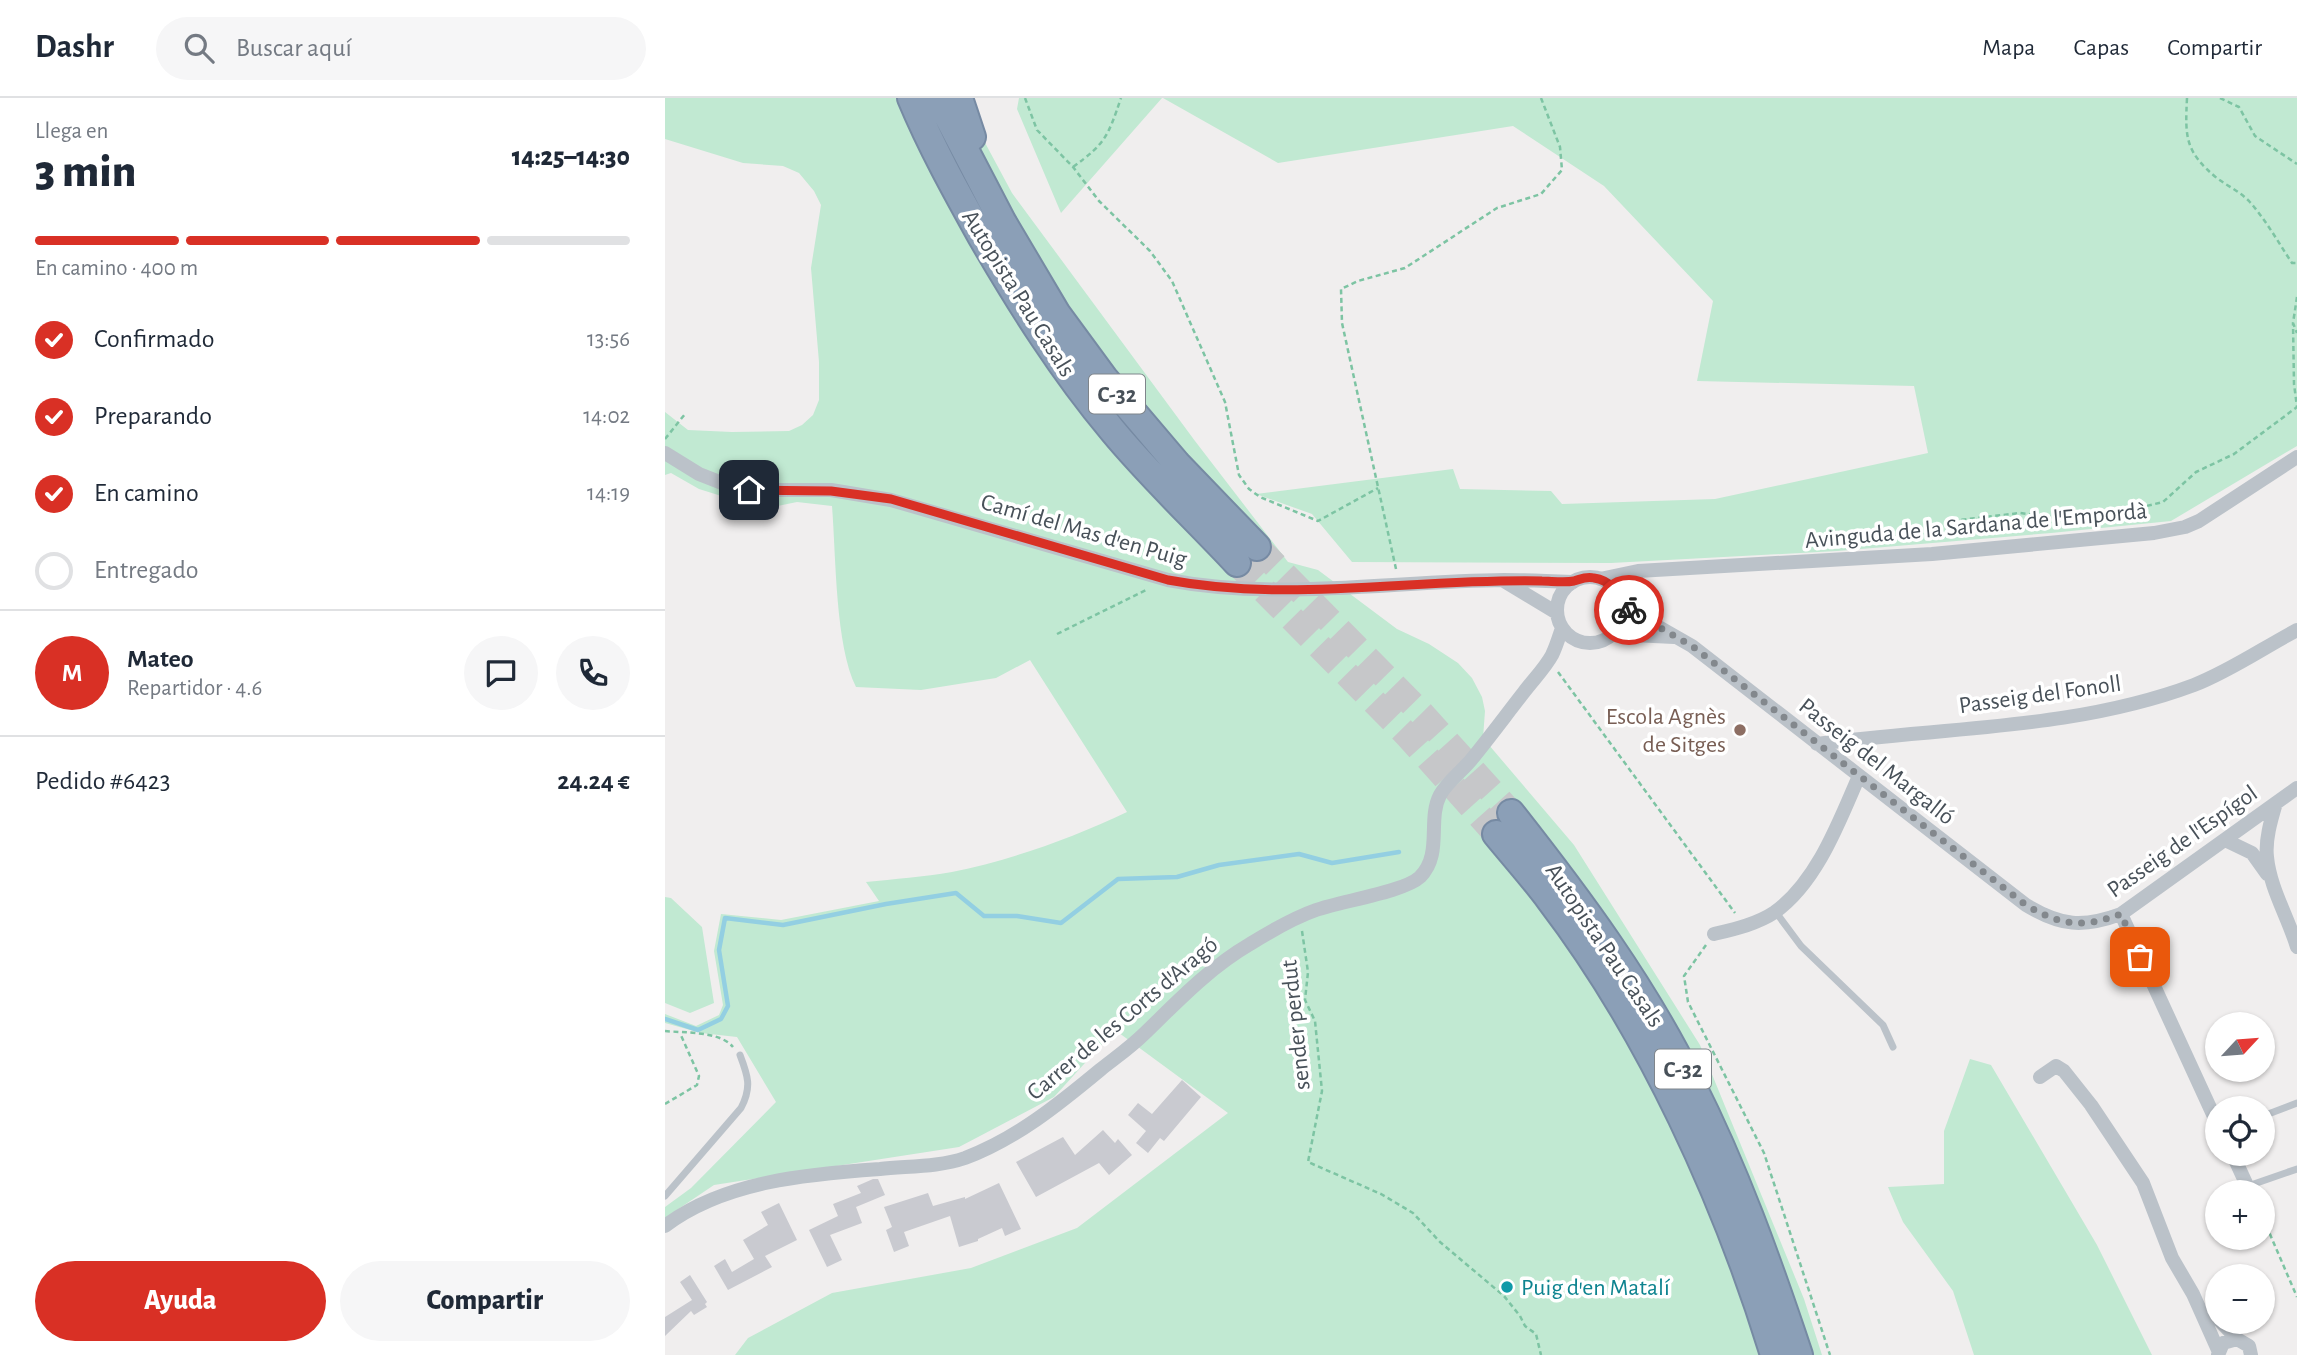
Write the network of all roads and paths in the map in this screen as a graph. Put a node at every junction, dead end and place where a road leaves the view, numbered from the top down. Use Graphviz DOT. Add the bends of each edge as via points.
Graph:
graph roads {
  1 [pos="894,98"];
  2 [pos="911,98"];
  3 [pos="939,98"];
  4 [pos="960,98"];
  5 [pos="1025,98"];
  6 [pos="1121,98"];
  7 [pos="1541,98"];
  8 [pos="2187,98"];
  9 [pos="2220,98"];
  10 [pos="2297,164"];
  11 [pos="1073,167"];
  12 [pos="1002,221"];
  13 [pos="2297,263"];
  14 [pos="2297,297"];
  15 [pos="1018,299"];
  16 [pos="2293,323"];
  17 [pos="2297,332"];
  18 [pos="2297,407"];
  19 [pos="685,414"];
  20 [pos="665,440"];
  21 [pos="665,453"];
  22 [pos="2297,457"];
  23 [pos="1378,488"];
  24 [pos="1932,554"];
  25 [pos="1637,571"];
  26 [pos="1600,579"];
  27 [pos="1168,580"];
  28 [pos="1503,580"];
  29 [pos="1573,582"];
  30 [pos="1400,586"];
  31 [pos="1620,600"];
  32 [pos="1557,613"];
  33 [pos="1562,628"];
  34 [pos="2297,630"];
  35 [pos="1057,634"];
  36 [pos="1613,634"];
  37 [pos="1679,638"];
  38 [pos="1579,641"];
  39 [pos="1551,657"];
  40 [pos="1817,744"];
  41 [pos="1859,776"];
  42 [pos="2297,788"];
  43 [pos="2276,803"];
  44 [pos="1511,813"];
  45 [pos="1496,834"];
  46 [pos="2224,841"];
  47 [pos="2272,881"];
  48 [pos="1313,911"];
  49 [pos="1775,912"];
  50 [pos="2121,914"];
  51 [pos="2048,918"];
  52 [pos="1745,927"];
  53 [pos="1714,933"];
  54 [pos="2297,947"];
  55 [pos="665,1031"];
  56 [pos="680,1033"];
  57 [pos="1893,1047"];
  58 [pos="740,1055"];
  59 [pos="2040,1077"];
  60 [pos="2205,1097"];
  61 [pos="2297,1103"];
  62 [pos="665,1104"];
  63 [pos="2275,1111"];
  64 [pos="2297,1169"];
  65 [pos="2271,1180"];
  66 [pos="665,1196"];
  67 [pos="665,1226"];
  68 [pos="2275,1246"];
  69 [pos="2193,1294"];
  70 [pos="2297,1297"];
  71 [pos="2205,1306"];
  72 [pos="2232,1334"];
  73 [pos="2248,1349"];
  74 [pos="2218,1352"];
  75 [pos="1541,1355"];
  76 [pos="1774,1355"];
  77 [pos="1799,1355"];
  78 [pos="1831,1355"];
  1 -- 15 [label="highway" via="982,261"];
  2 -- 15 [label="highway, Autopista Pau Casals / C-32"];
  3 -- 12 [label="highway, Autopista Pau Casals / C-32"];
  4 -- 12 [label="highway"];
  5 -- 11 [label="path" via="1037,130"];
  6 -- 11 [label="path" via="1110,130 1097,149"];
  7 -- 23 [label="path" via="1560,147 1562,170 1541,194 1497,208 1405,268 1342,289 1342,323"];
  8 -- 13 [label="path" via="2186,134 2192,150 2217,177 2246,198 2292,263"];
  9 -- 10 [label="path" via="2239,107 2255,136"];
  11 -- 23 [label="path" via="1173,281 1225,402 1239,475 1249,489 1318,521"];
  12 -- 15 [label="highway, Autopista Pau Casals / C-32" via="1057,314 1247,555 1115,433"];
  14 -- 16 [label="path"];
  16 -- 17 [label="path"];
  16 -- 18 [label="path"];
  18 -- 24 [label="path" via="2234,454 2196,472 2163,502 2126,511 2052,517 2019,513 1959,520"];
  19 -- 20 [label="path"];
  21 -- 27 [label="street, Camí del Mas d'en Puig" via="699,474 749,490 831,491 891,499"];
  22 -- 24 [label="street, Avinguda de la Sardana de l'Empordà" via="2185,527"];
  23 -- 30 [label="path"];
  24 -- 25 [label="street, Avinguda de la Sardana de l'Empordà"];
  25 -- 26 [label="street, Avinguda de la Sardana de l'Empordà"];
  25 -- 31 [label="street"];
  26 -- 29 [label="street" via="1586,577"];
  26 -- 31 [label="street" via="1612,586"];
  27 -- 30 [label="street, Camí del Mas d'en Puig" via="1315,590"];
  27 -- 35 [label="path"];
  28 -- 29 [label="street, Camí del Mas d'en Puig"];
  28 -- 30 [label="street, Camí del Mas d'en Puig"];
  28 -- 32 [label="street"];
  29 -- 32 [label="street" via="1560,595"];
  31 -- 36 [label="street" via="1621,620"];
  31 -- 37 [label="street, Passeig del Margalló"];
  32 -- 33 [label="street"];
  33 -- 38 [label="street"];
  33 -- 39 [label="street"];
  34 -- 40 [label="street, Passeig del Fonoll" via="2195,684 2143,701 2084,715"];
  36 -- 37 [label="street"];
  36 -- 38 [label="street" via="1598,642"];
  37 -- 40 [label="street, Passeig del Margalló"];
  38 -- 39 [label="street"];
  39 -- 48 [label="street, Carrer de les Corts d'Aragó" via="1442,791 1433,852 1421,876 1402,888"];
  39 -- 52 [label="path"];
  40 -- 41 [label="street, Passeig del Margalló"];
  41 -- 49 [label="street" via="1824,853 1803,884"];
  41 -- 51 [label="street, Passeig del Margalló"];
  42 -- 43 [label="street, Passeig de l'Espígol"];
  43 -- 46 [label="street, Passeig de l'Espígol"];
  43 -- 47 [label="street" via="2266,856"];
  44 -- 77 [label="highway, Autopista Pau Casals / C-32" via="1616,953 1691,1083 1763,1250"];
  45 -- 76 [label="highway, Autopista Pau Casals / C-32" via="1573,934 1662,1080 1743,1259"];
  46 -- 47 [label="street" via="2252,853"];
  46 -- 50 [label="street, Passeig de l'Espígol"];
  47 -- 54 [label="street"];
  48 -- 67 [label="street, Carrer de les Corts d'Aragó" via="1233,954 1065,1100 996,1144 963,1159 776,1181 710,1201"];
  48 -- 75 [label="path, sender perdut" via="1301,926 1308,972 1305,1000 1315,1021 1322,1091 1308,1162 1413,1213 1504,1296 1536,1334"];
  49 -- 52 [label="street"];
  49 -- 57 [label="lane" via="1801,946 1883,1025"];
  50 -- 51 [label="street, Passeig de l'Espígol" via="2097,923"];
  50 -- 60 [label="street"];
  52 -- 53 [label="street"];
  53 -- 78 [label="path" via="1684,976 1688,1002 1764,1153"];
  55 -- 56 [label="path"];
  56 -- 58 [label="path" via="728,1041"];
  56 -- 62 [label="path" via="699,1076 697,1084"];
  58 -- 66 [label="lane" via="749,1093"];
  59 -- 69 [label="street" via="2056,1066 2091,1105 2143,1183 2172,1258"];
  61 -- 63 [label="lane"];
  64 -- 65 [label="lane"];
  68 -- 70 [label="path"];
  69 -- 71 [label="street"];
  69 -- 74 [label="street"];
  72 -- 73 [label="street"];
  73 -- 74 [label="street" via="2229,1339"];
}
